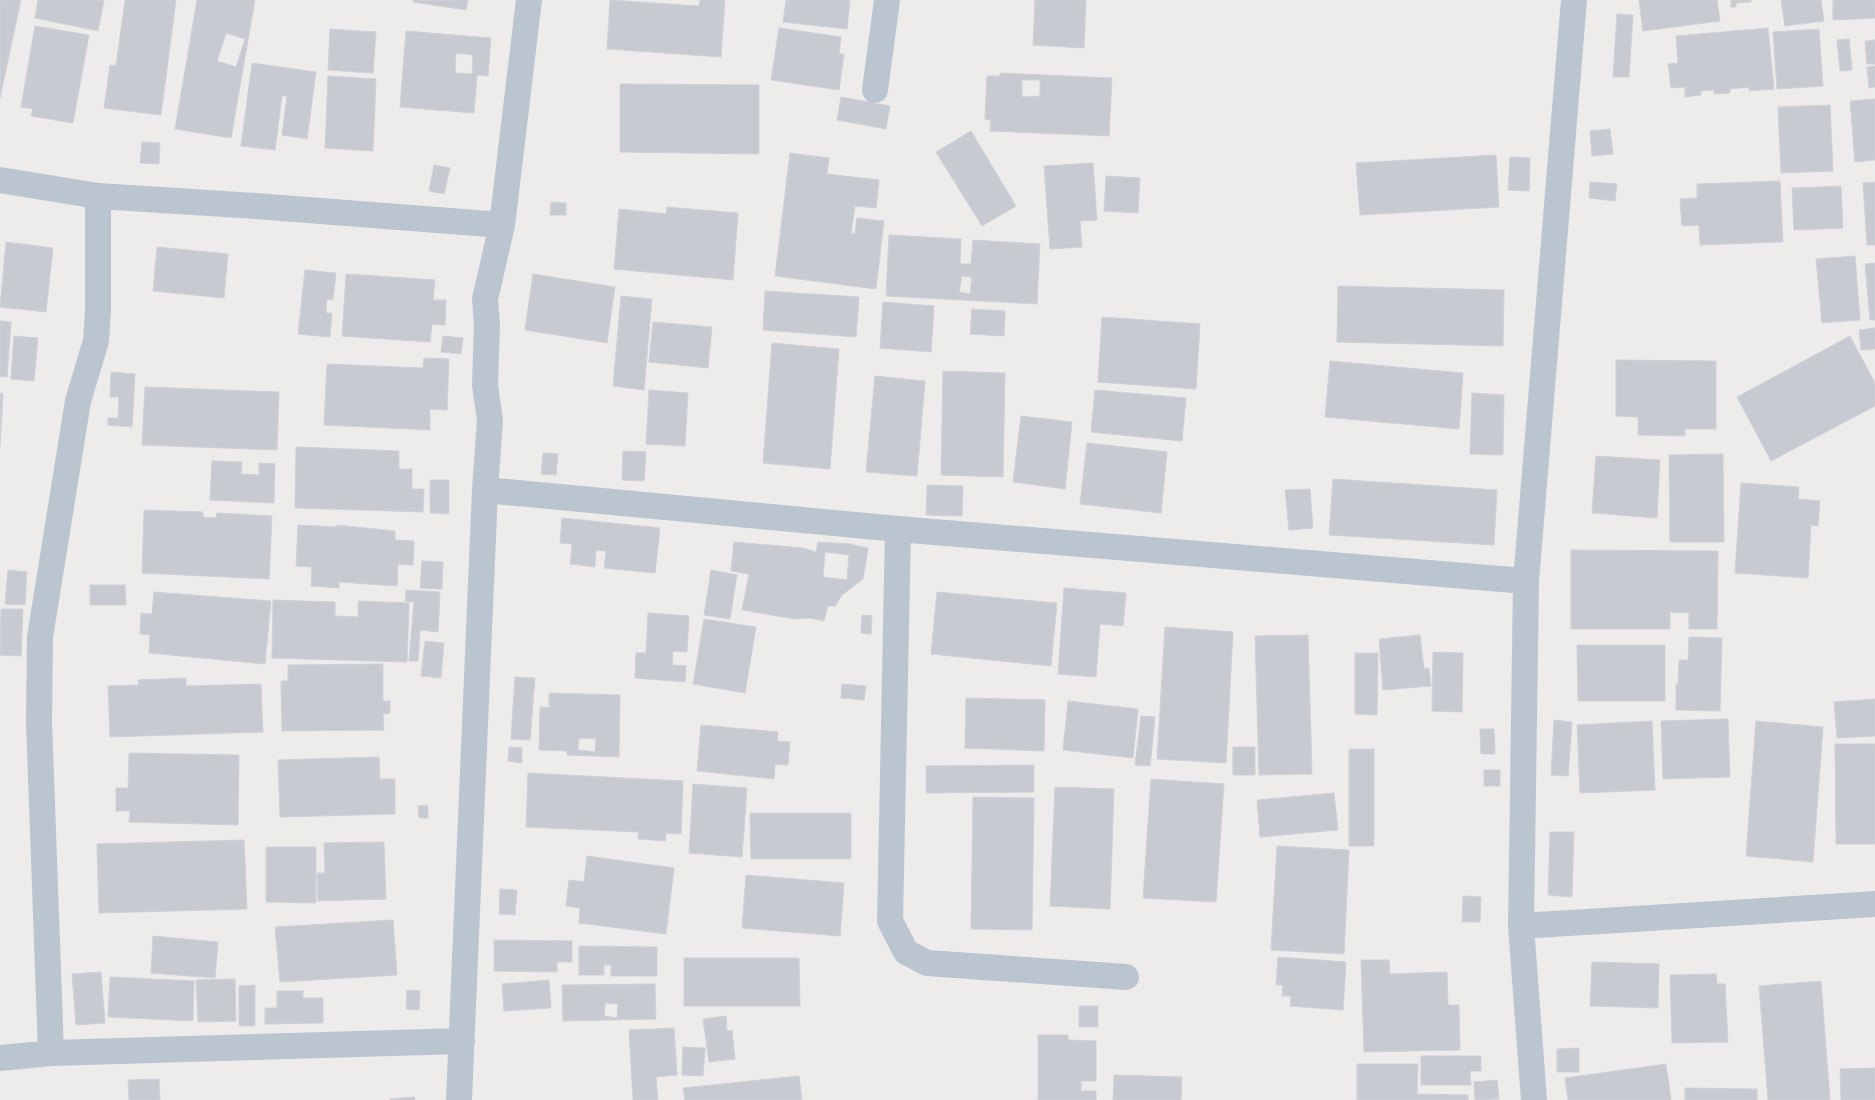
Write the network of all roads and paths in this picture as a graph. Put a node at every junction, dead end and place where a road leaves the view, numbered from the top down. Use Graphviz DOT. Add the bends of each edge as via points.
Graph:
graph roads {
  1 [pos="529,0"];
  2 [pos="887,0"];
  3 [pos="1574,0"];
  4 [pos="876,90"];
  5 [pos="0,180"];
  6 [pos="98,196"];
  7 [pos="502,225"];
  8 [pos="486,490"];
  9 [pos="898,530"];
  10 [pos="1526,581"];
  11 [pos="1875,904"];
  12 [pos="1521,926"];
  13 [pos="1126,977"];
  14 [pos="462,1041"];
  15 [pos="50,1054"];
  16 [pos="0,1058"];
  17 [pos="459,1100"];
  18 [pos="1534,1100"];
  1 -- 7 [label="street"];
  2 -- 4 [label="street"];
  3 -- 10 [label="street"];
  5 -- 6 [label="street"];
  6 -- 7 [label="street"];
  6 -- 15 [label="street" via="96,341 78,402 40,638 39,721"];
  7 -- 8 [label="street" via="485,299 485,385 490,420"];
  8 -- 9 [label="street"];
  8 -- 14 [label="street"];
  9 -- 10 [label="street"];
  9 -- 13 [label="street" via="890,921 906,952 928,963"];
  10 -- 12 [label="street"];
  11 -- 12 [label="street"];
  12 -- 18 [label="street"];
  14 -- 15 [label="street"];
  14 -- 17 [label="street"];
  15 -- 16 [label="street"];
}
